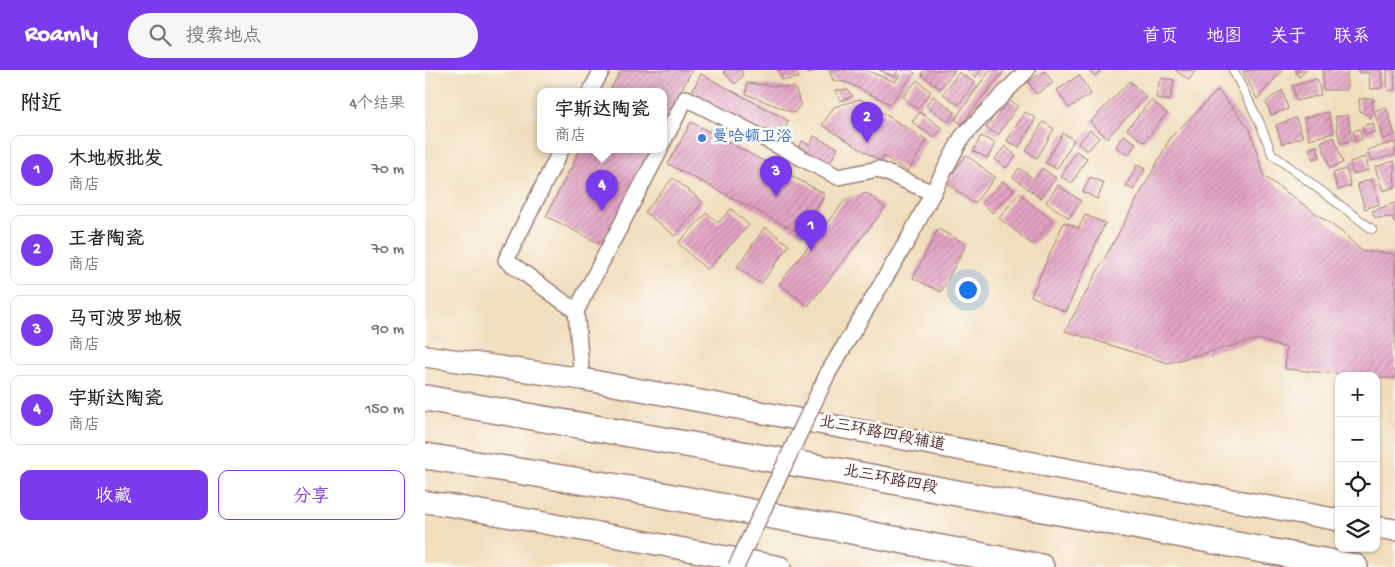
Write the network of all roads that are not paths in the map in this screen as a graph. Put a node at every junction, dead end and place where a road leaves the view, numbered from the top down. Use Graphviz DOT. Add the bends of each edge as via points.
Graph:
graph roads {
  1 [pos="601,70"];
  2 [pos="1027,70"];
  3 [pos="1233,70"];
  4 [pos="592,88"];
  5 [pos="667,134"];
  6 [pos="560,153"];
  7 [pos="657,153"];
  8 [pos="933,193"];
  9 [pos="1372,229"];
  10 [pos="576,311"];
  11 [pos="425,356"];
  12 [pos="582,378"];
  13 [pos="425,398"];
  14 [pos="425,456"];
  15 [pos="425,502"];
  16 [pos="1335,519"];
  17 [pos="1380,528"];
  18 [pos="1395,530"];
  19 [pos="736,567"];
  20 [pos="780,567"];
  21 [pos="1041,567"];
  22 [pos="1355,567"];
  1 -- 4 [label="street"];
  2 -- 8 [label="street" via="962,138"];
  3 -- 9 [label="lane" via="1273,154"];
  5 -- 8 [label="street" via="686,98 838,177 878,169"];
  6 -- 10 [label="street" via="506,260"];
  7 -- 10 [label="street"];
  8 -- 19 [label="street, bridge" via="828,373"];
  10 -- 12 [label="street"];
  11 -- 12 [label="main road, 北三环路四段辅道"];
  12 -- 16 [label="main road, 北三环路四段辅道"];
  13 -- 22 [label="highway, 北三环路四段"];
  14 -- 21 [label="highway" via="636,490"];
  15 -- 20 [label="main road"];
  17 -- 18 [label="main road"];
}
